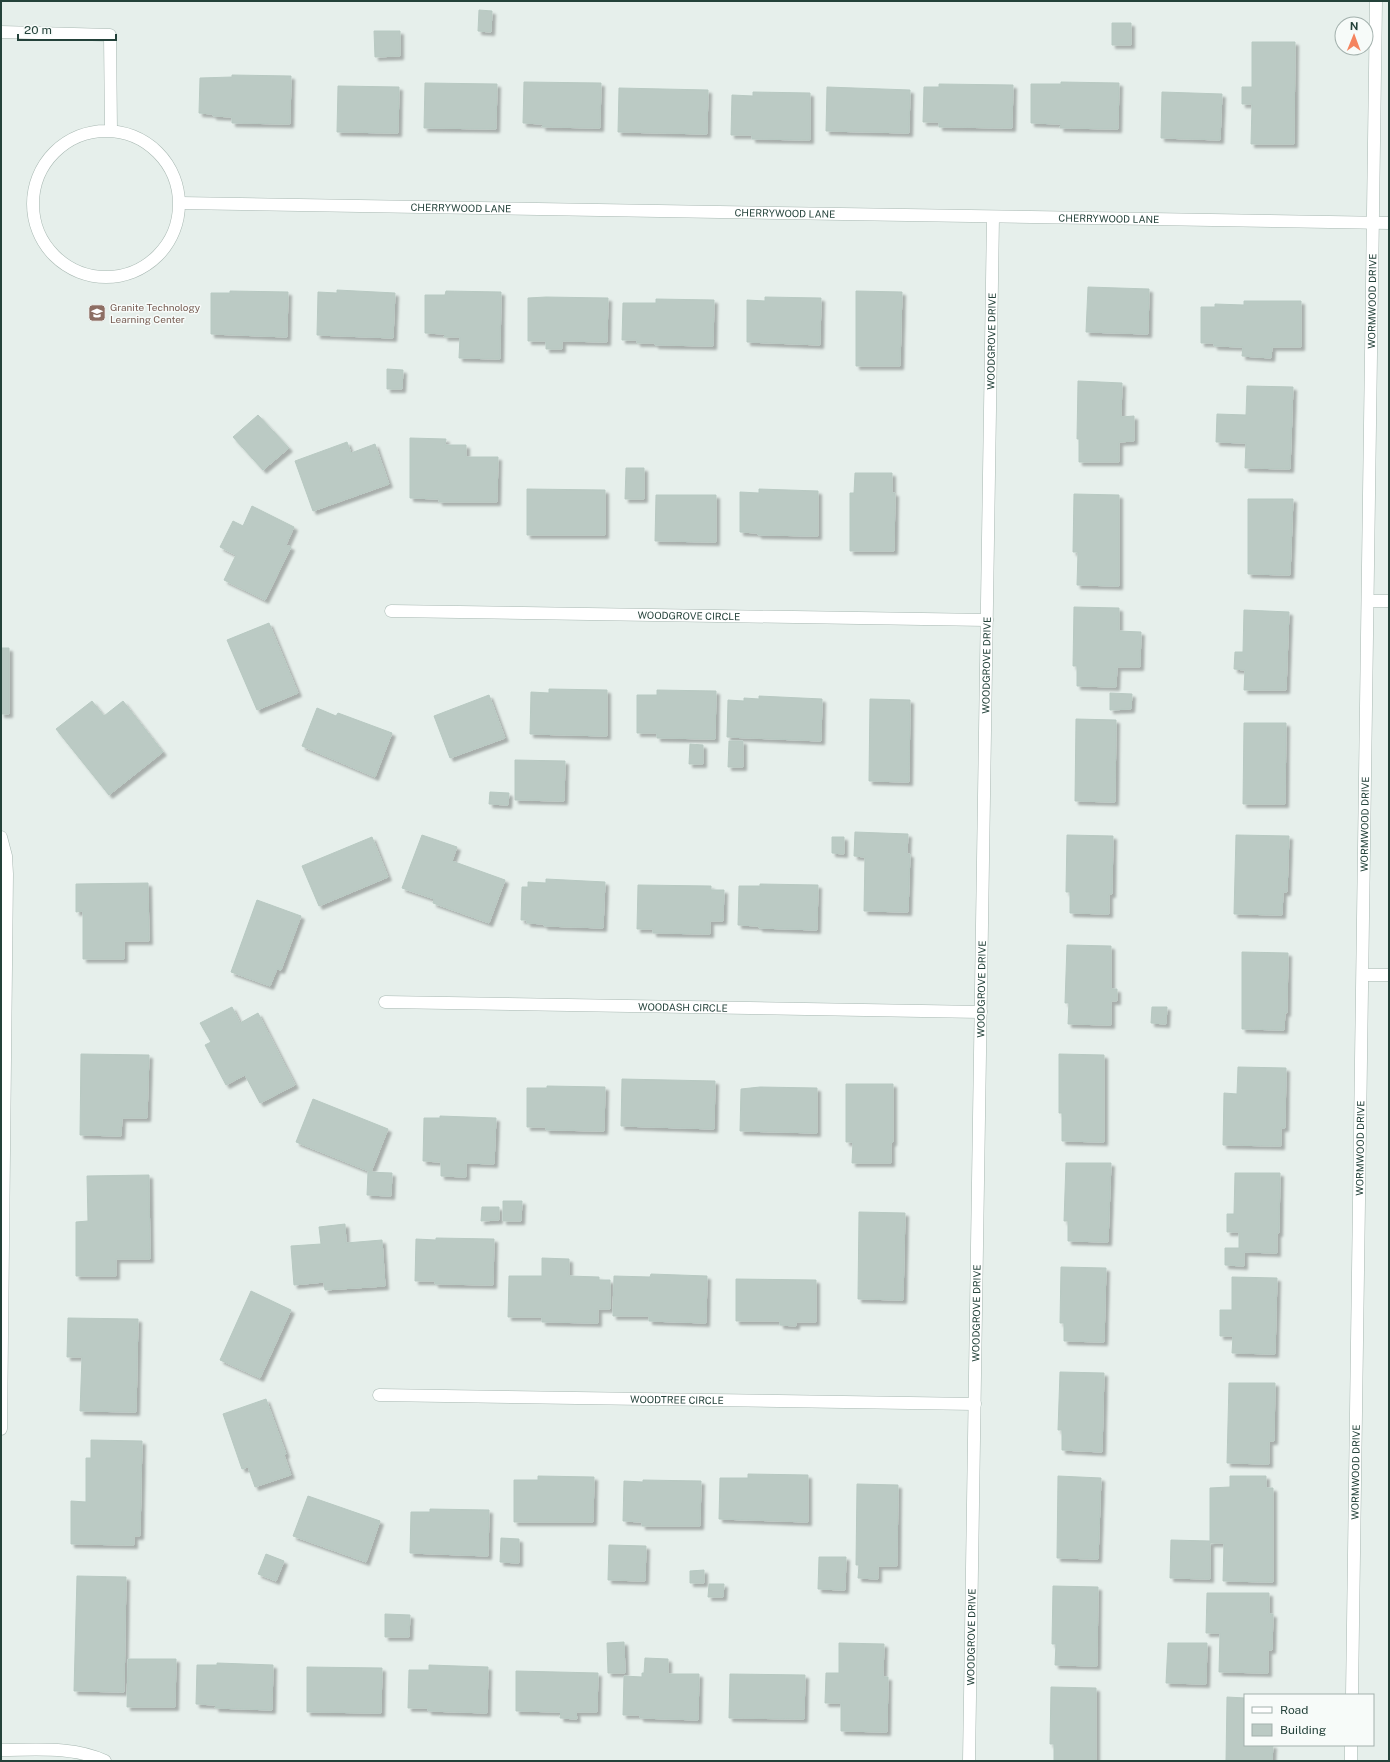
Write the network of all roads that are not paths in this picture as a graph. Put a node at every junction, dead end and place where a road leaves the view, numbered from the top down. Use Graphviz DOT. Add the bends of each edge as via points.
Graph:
graph roads {
  1 [pos="1376,1"];
  2 [pos="1,32"];
  3 [pos="111,131"];
  4 [pos="180,203"];
  5 [pos="993,217"];
  6 [pos="1374,223"];
  7 [pos="1389,223"];
  8 [pos="1368,601"];
  9 [pos="1389,601"];
  10 [pos="391,611"];
  11 [pos="987,620"];
  12 [pos="1,837"];
  13 [pos="1362,974"];
  14 [pos="1389,975"];
  15 [pos="385,1002"];
  16 [pos="981,1012"];
  17 [pos="2,1335"];
  18 [pos="379,1395"];
  19 [pos="975,1404"];
  20 [pos="1,1429"];
  21 [pos="1352,1694"];
  22 [pos="1351,1746"];
  23 [pos="1,1750"];
  24 [pos="104,1761"];
  25 [pos="969,1761"];
  26 [pos="1351,1761"];
  1 -- 6 [label="street, WORMWOOD DRIVE"];
  2 -- 3 [label="street" via="110,35"];
  3 -- 4 [label="street" via="133,136 152,147 167,164 176,184"];
  3 -- 4 [label="street" via="86,134 64,145 43,168 35,185 33,209 38,233 52,254 72,269 95,277 120,276 143,267 162,251 175,230"];
  4 -- 5 [label="street, CHERRYWOOD LANE"];
  5 -- 6 [label="street, CHERRYWOOD LANE"];
  5 -- 11 [label="street, WOODGROVE DRIVE"];
  6 -- 7 [label="street, CHERRYWOOD LANE"];
  6 -- 8 [label="street, WORMWOOD DRIVE"];
  8 -- 9 [label="street"];
  8 -- 13 [label="street, WORMWOOD DRIVE"];
  10 -- 11 [label="street, WOODGROVE CIRCLE"];
  11 -- 16 [label="street, WOODGROVE DRIVE"];
  12 -- 17 [label="street" via="7,874"];
  13 -- 14 [label="street"];
  13 -- 21 [label="street, WORMWOOD DRIVE"];
  15 -- 16 [label="street, WOODASH CIRCLE"];
  16 -- 19 [label="street, WOODGROVE DRIVE"];
  17 -- 20 [label="street"];
  18 -- 19 [label="street, WOODTREE CIRCLE"];
  19 -- 25 [label="street, WOODGROVE DRIVE"];
  22 -- 26 [label="street"];
  23 -- 24 [label="street" via="63,1750 91,1754"];
}
